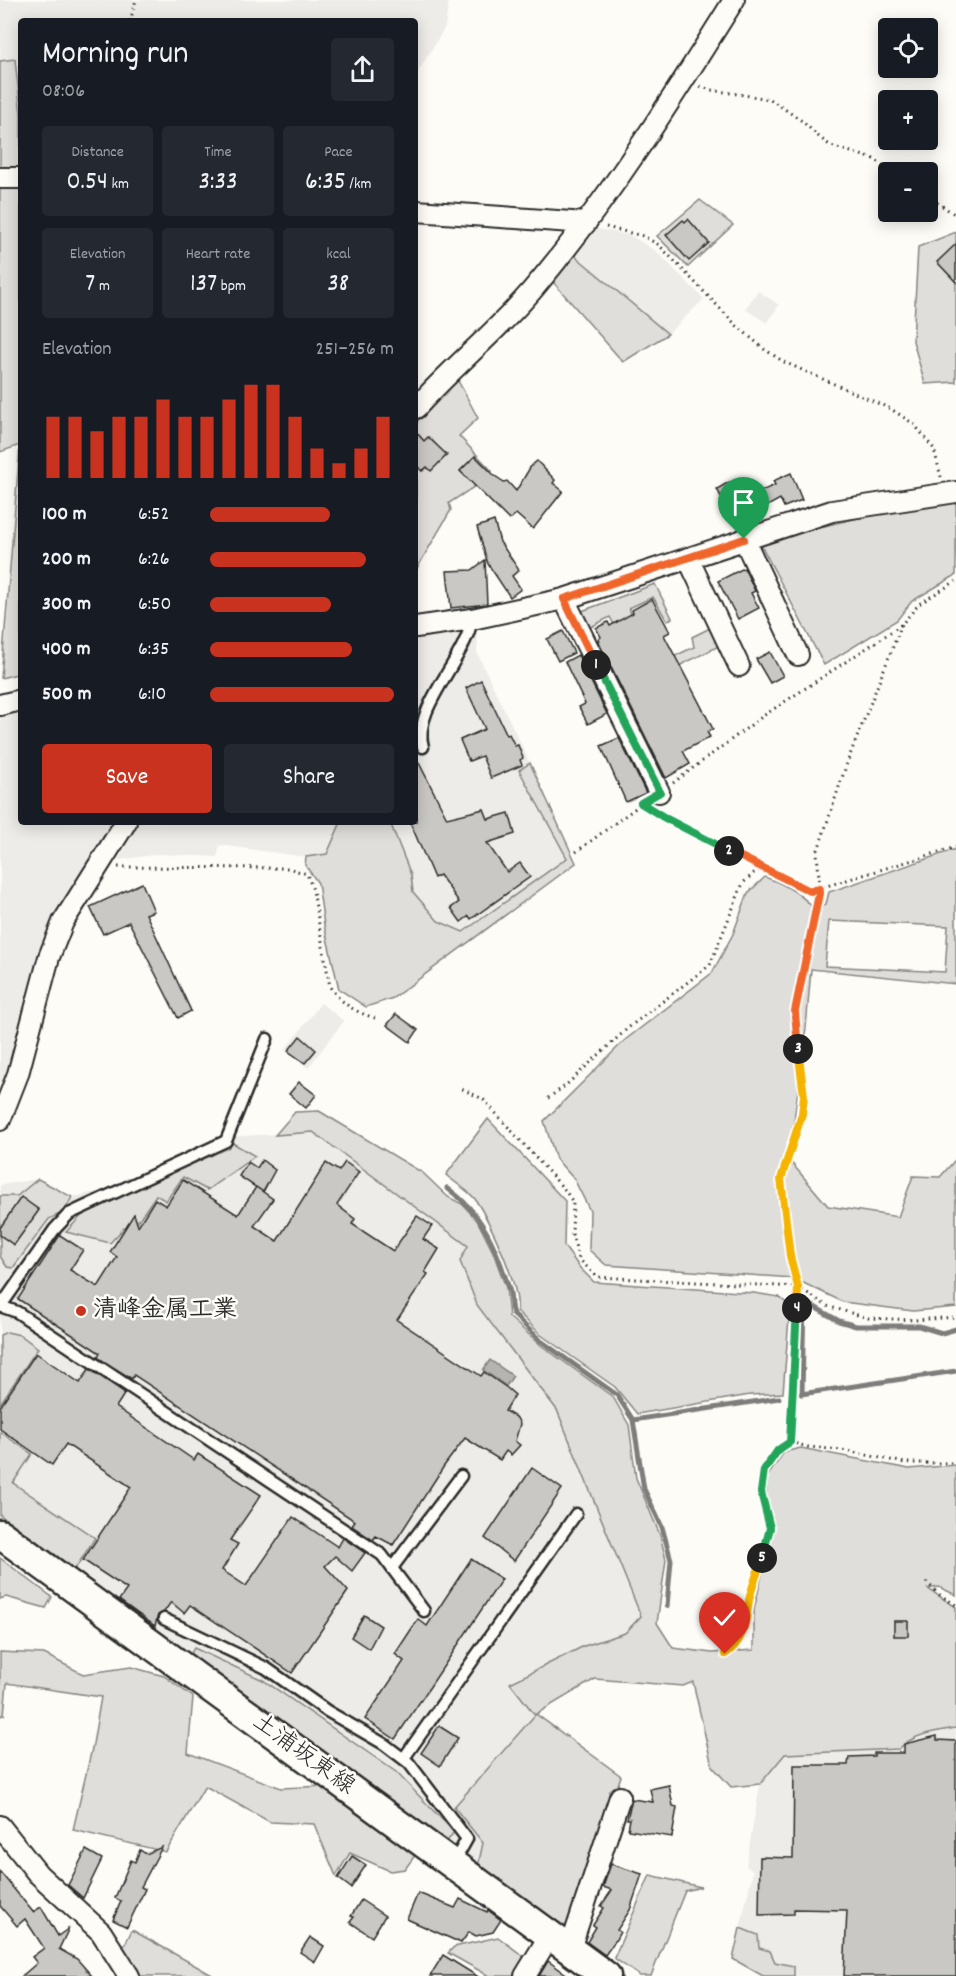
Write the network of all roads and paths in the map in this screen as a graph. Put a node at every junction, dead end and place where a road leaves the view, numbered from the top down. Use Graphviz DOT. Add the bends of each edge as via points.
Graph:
graph roads {
  1 [pos="136,0"];
  2 [pos="734,0"];
  3 [pos="131,18"];
  4 [pos="684,80"];
  5 [pos="878,162"];
  6 [pos="0,178"];
  7 [pos="18,178"];
  8 [pos="938,203"];
  9 [pos="418,211"];
  10 [pos="956,215"];
  11 [pos="586,223"];
  12 [pos="418,406"];
  13 [pos="951,493"];
  14 [pos="744,539"];
  15 [pos="688,558"];
  16 [pos="956,581"];
  17 [pos="564,599"];
  18 [pos="472,619"];
  19 [pos="902,624"];
  20 [pos="418,627"];
  21 [pos="798,655"];
  22 [pos="739,666"];
  23 [pos="18,701"];
  24 [pos="0,705"];
  25 [pos="423,747"];
  26 [pos="660,792"];
  27 [pos="641,803"];
  28 [pos="124,825"];
  29 [pos="956,847"];
  30 [pos="576,852"];
  31 [pos="98,867"];
  32 [pos="765,868"];
  33 [pos="820,889"];
  34 [pos="375,1018"];
  35 [pos="267,1039"];
  36 [pos="462,1089"];
  37 [pos="548,1098"];
  38 [pos="0,1120"];
  39 [pos="798,1287"];
  40 [pos="0,1306"];
  41 [pos="956,1317"];
  42 [pos="790,1442"];
  43 [pos="956,1464"];
  44 [pos="461,1476"];
  45 [pos="576,1514"];
  46 [pos="0,1534"];
  47 [pos="392,1568"];
  48 [pos="927,1581"];
  49 [pos="956,1605"];
  50 [pos="424,1611"];
  51 [pos="164,1619"];
  52 [pos="725,1654"];
  53 [pos="404,1758"];
  54 [pos="620,1797"];
  55 [pos="0,1826"];
  56 [pos="453,1864"];
  57 [pos="560,1942"];
  58 [pos="129,1976"];
  59 [pos="525,1976"];
  60 [pos="606,1976"];
  1 -- 3 [label="path"];
  2 -- 4 [label="street"];
  4 -- 5 [label="path" via="711,90 770,99 831,146"];
  4 -- 11 [label="street"];
  6 -- 7 [label="street"];
  8 -- 10 [label="path"];
  9 -- 11 [label="street"];
  11 -- 12 [label="street" via="533,290"];
  11 -- 13 [label="path" via="624,229 651,239 764,349 784,362 891,409 914,424 934,449"];
  13 -- 14 [label="street" via="832,511"];
  14 -- 15 [label="street"];
  14 -- 21 [label="street"];
  15 -- 17 [label="street"];
  15 -- 22 [label="street"];
  16 -- 19 [label="path" via="919,604"];
  17 -- 18 [label="street"];
  17 -- 26 [label="street"];
  18 -- 20 [label="street"];
  18 -- 25 [label="lane" via="469,636 430,706 419,736"];
  19 -- 26 [label="path" via="763,716"];
  19 -- 33 [label="path" via="848,759 817,853"];
  23 -- 24 [label="street"];
  26 -- 27 [label="path"];
  27 -- 30 [label="path"];
  27 -- 32 [label="path"];
  28 -- 31 [label="street"];
  29 -- 33 [label="path"];
  31 -- 34 [label="path" via="288,868 307,874 314,890 330,987 354,1011"];
  31 -- 38 [label="street" via="63,922 49,957 18,1074"];
  32 -- 33 [label="path" via="810,891"];
  32 -- 37 [label="path" via="744,883 710,965 628,1028"];
  33 -- 39 [label="path" via="795,1011 804,1096 802,1114 781,1179 790,1256"];
  35 -- 40 [label="lane" via="225,1141 69,1214"];
  36 -- 39 [label="path" via="483,1100 564,1189 573,1202 572,1234 579,1259 597,1276"];
  39 -- 41 [label="path" via="827,1306 868,1318"];
  39 -- 42 [label="path"];
  40 -- 47 [label="lane" via="17,1312 337,1523 382,1555"];
  42 -- 43 [label="path" via="905,1463"];
  42 -- 52 [label="path" via="778,1450 764,1470 761,1492 770,1528 749,1601 747,1623 734,1649"];
  44 -- 47 [label="lane"];
  45 -- 53 [label="lane"];
  46 -- 56 [label="main road, 土浦坂東線"];
  47 -- 50 [label="lane"];
  48 -- 49 [label="path"];
  51 -- 53 [label="lane" via="266,1668"];
  53 -- 56 [label="lane" via="467,1839"];
  54 -- 57 [label="street"];
  55 -- 58 [label="street" via="38,1874 101,1932"];
  56 -- 57 [label="main road, 土浦坂東線"];
  57 -- 59 [label="street"];
  57 -- 60 [label="main road, 土浦坂東線"];
}
